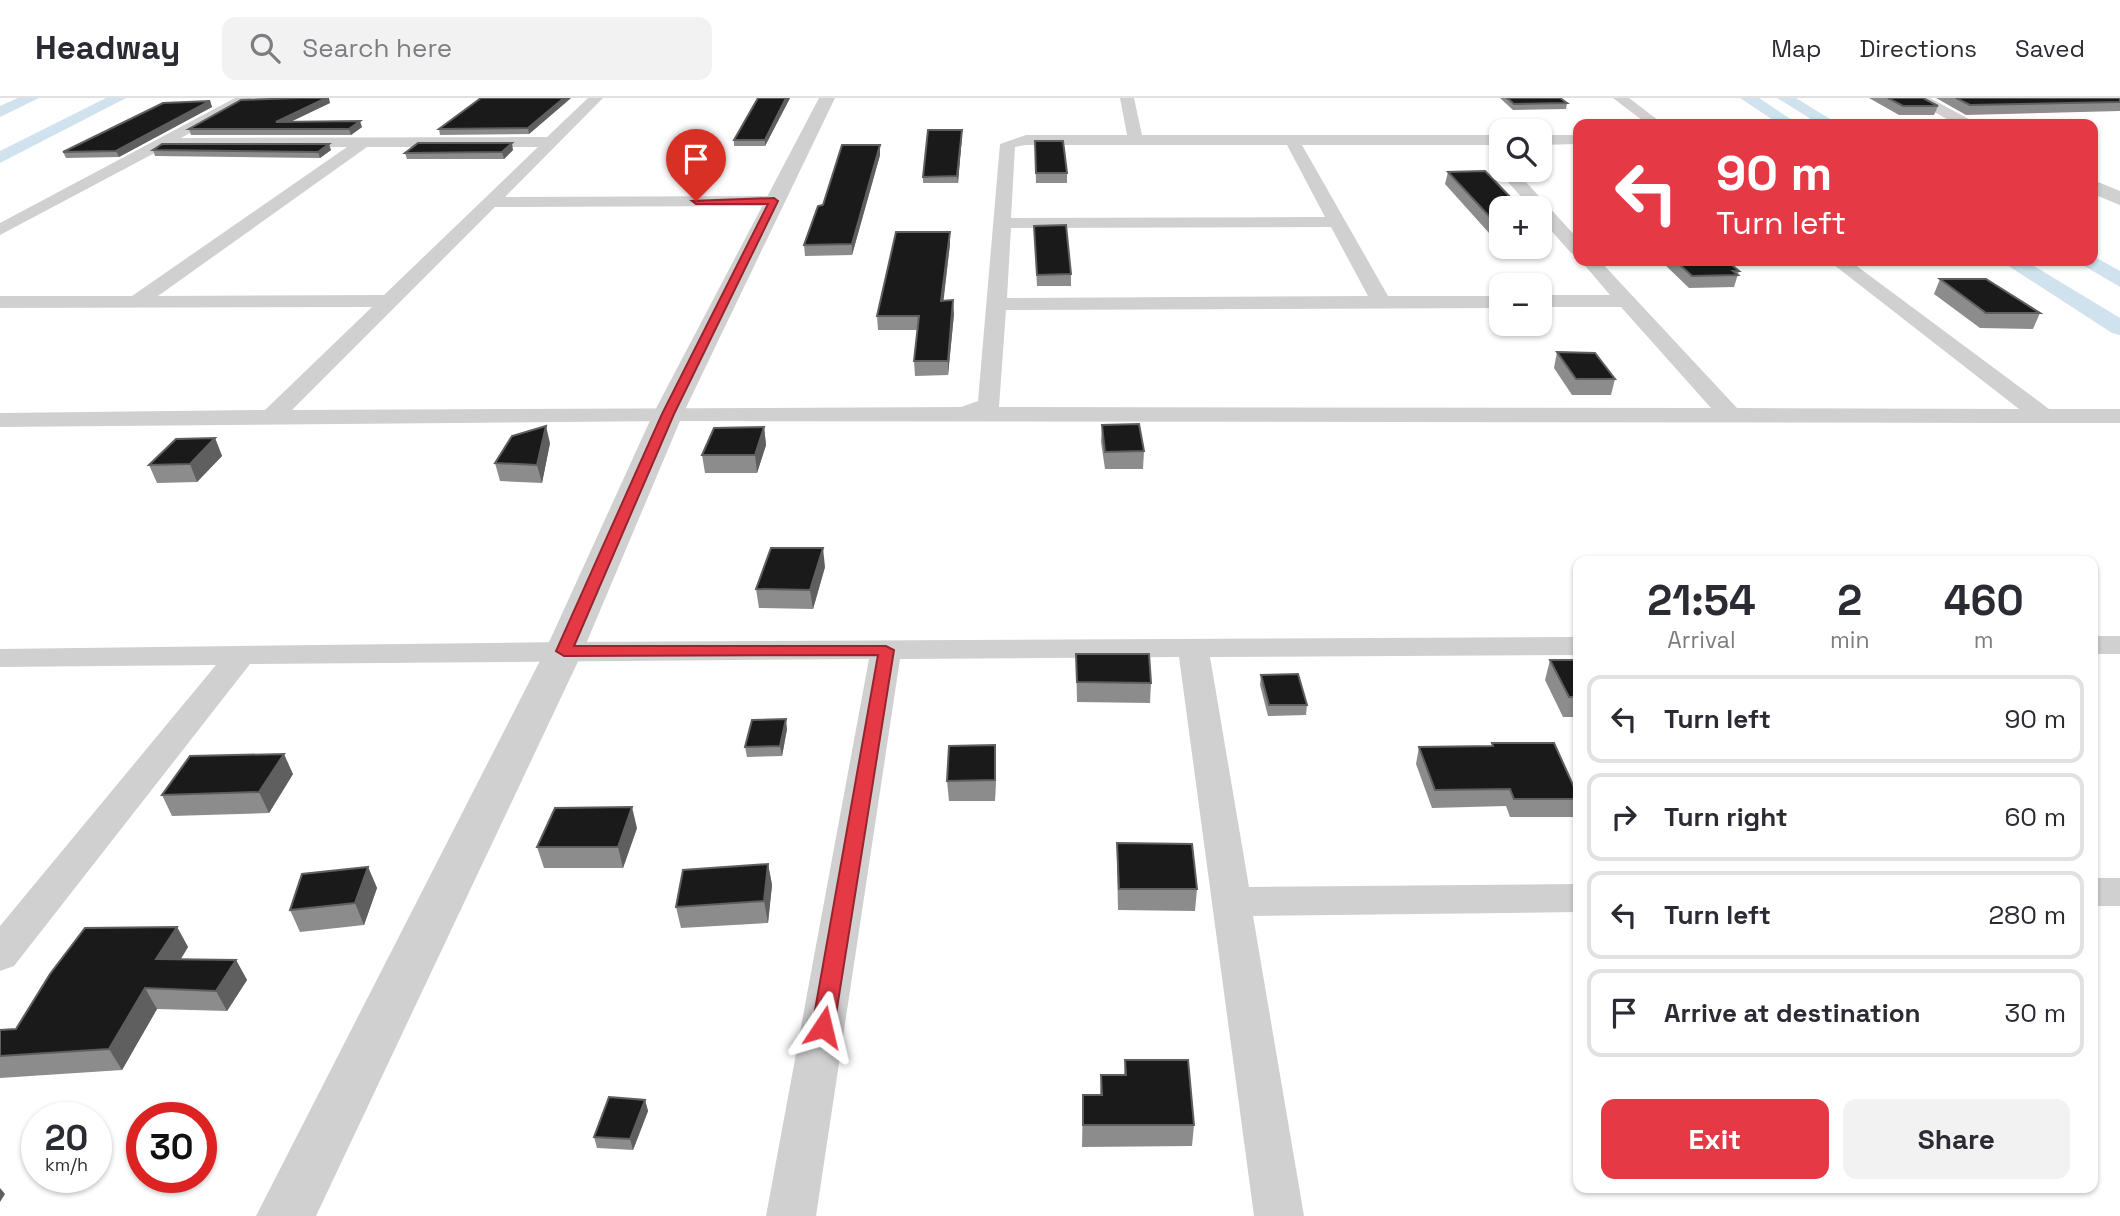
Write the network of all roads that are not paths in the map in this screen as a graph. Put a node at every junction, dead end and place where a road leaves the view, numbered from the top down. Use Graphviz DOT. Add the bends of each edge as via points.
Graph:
graph roads {
  1 [pos="245,98"];
  2 [pos="596,98"];
  3 [pos="827,98"];
  4 [pos="1127,98"];
  5 [pos="1620,98"];
  6 [pos="1917,98"];
  7 [pos="1649,119"];
  8 [pos="1959,119"];
  9 [pos="1135,140"];
  10 [pos="1292,140"];
  11 [pos="1479,140"];
  12 [pos="1489,140"];
  13 [pos="1552,140"];
  14 [pos="1573,140"];
  15 [pos="364,142"];
  16 [pos="552,142"];
  17 [pos="159,143"];
  18 [pos="1489,151"];
  19 [pos="1517,182"];
  20 [pos="2098,188"];
  21 [pos="2120,199"];
  22 [pos="774,201"];
  23 [pos="490,202"];
  24 [pos="1337,222"];
  25 [pos="1001,223"];
  26 [pos="0,230"];
  27 [pos="1573,244"];
  28 [pos="1594,266"];
  29 [pos="1845,266"];
  30 [pos="390,301"];
  31 [pos="1552,301"];
  32 [pos="1626,301"];
  33 [pos="0,302"];
  34 [pos="136,302"];
  35 [pos="1381,302"];
  36 [pos="1489,302"];
  37 [pos="996,304"];
  38 [pos="668,414"];
  39 [pos="960,415"];
  40 [pos="1731,415"];
  41 [pos="2044,416"];
  42 [pos="2120,416"];
  43 [pos="272,417"];
  44 [pos="0,420"];
  45 [pos="2098,645"];
  46 [pos="2120,645"];
  47 [pos="1573,646"];
  48 [pos="1193,648"];
  49 [pos="886,650"];
  50 [pos="564,651"];
  51 [pos="242,654"];
  52 [pos="0,658"];
  53 [pos="2120,891"];
  54 [pos="2098,892"];
  55 [pos="1573,898"];
  56 [pos="1229,902"];
  57 [pos="0,955"];
  58 [pos="286,1216"];
  59 [pos="791,1216"];
  60 [pos="1279,1216"];
  1 -- 17 [label="street"];
  2 -- 16 [label="street"];
  3 -- 22 [label="street"];
  4 -- 9 [label="street"];
  5 -- 7 [label="street"];
  6 -- 8 [label="street"];
  9 -- 10 [label="street"];
  9 -- 25 [label="street" via="1009,144"];
  10 -- 11 [label="street"];
  10 -- 24 [label="street"];
  11 -- 12 [label="street"];
  11 -- 18 [label="street"];
  13 -- 14 [label="street"];
  15 -- 16 [label="street"];
  15 -- 17 [label="street"];
  15 -- 34 [label="street"];
  16 -- 23 [label="street"];
  17 -- 26 [label="street"];
  19 -- 27 [label="street"];
  20 -- 21 [label="street"];
  22 -- 23 [label="street"];
  22 -- 38 [label="street"];
  23 -- 30 [label="street"];
  24 -- 25 [label="street"];
  24 -- 35 [label="street"];
  25 -- 37 [label="street"];
  28 -- 32 [label="street"];
  29 -- 41 [label="street"];
  30 -- 34 [label="street"];
  30 -- 43 [label="street"];
  31 -- 32 [label="street"];
  32 -- 40 [label="street"];
  33 -- 34 [label="street"];
  35 -- 36 [label="street"];
  35 -- 37 [label="street"];
  37 -- 39 [label="street" via="989,405"];
  38 -- 39 [label="street"];
  38 -- 43 [label="street"];
  38 -- 50 [label="street"];
  39 -- 40 [label="street"];
  40 -- 41 [label="street"];
  41 -- 42 [label="street"];
  43 -- 44 [label="street"];
  45 -- 46 [label="street"];
  47 -- 48 [label="street"];
  48 -- 49 [label="street"];
  48 -- 56 [label="street"];
  49 -- 50 [label="street"];
  49 -- 59 [label="street"];
  50 -- 51 [label="street"];
  50 -- 58 [label="street"];
  51 -- 52 [label="street"];
  51 -- 57 [label="street"];
  53 -- 54 [label="street"];
  55 -- 56 [label="street"];
  56 -- 60 [label="street"];
}
